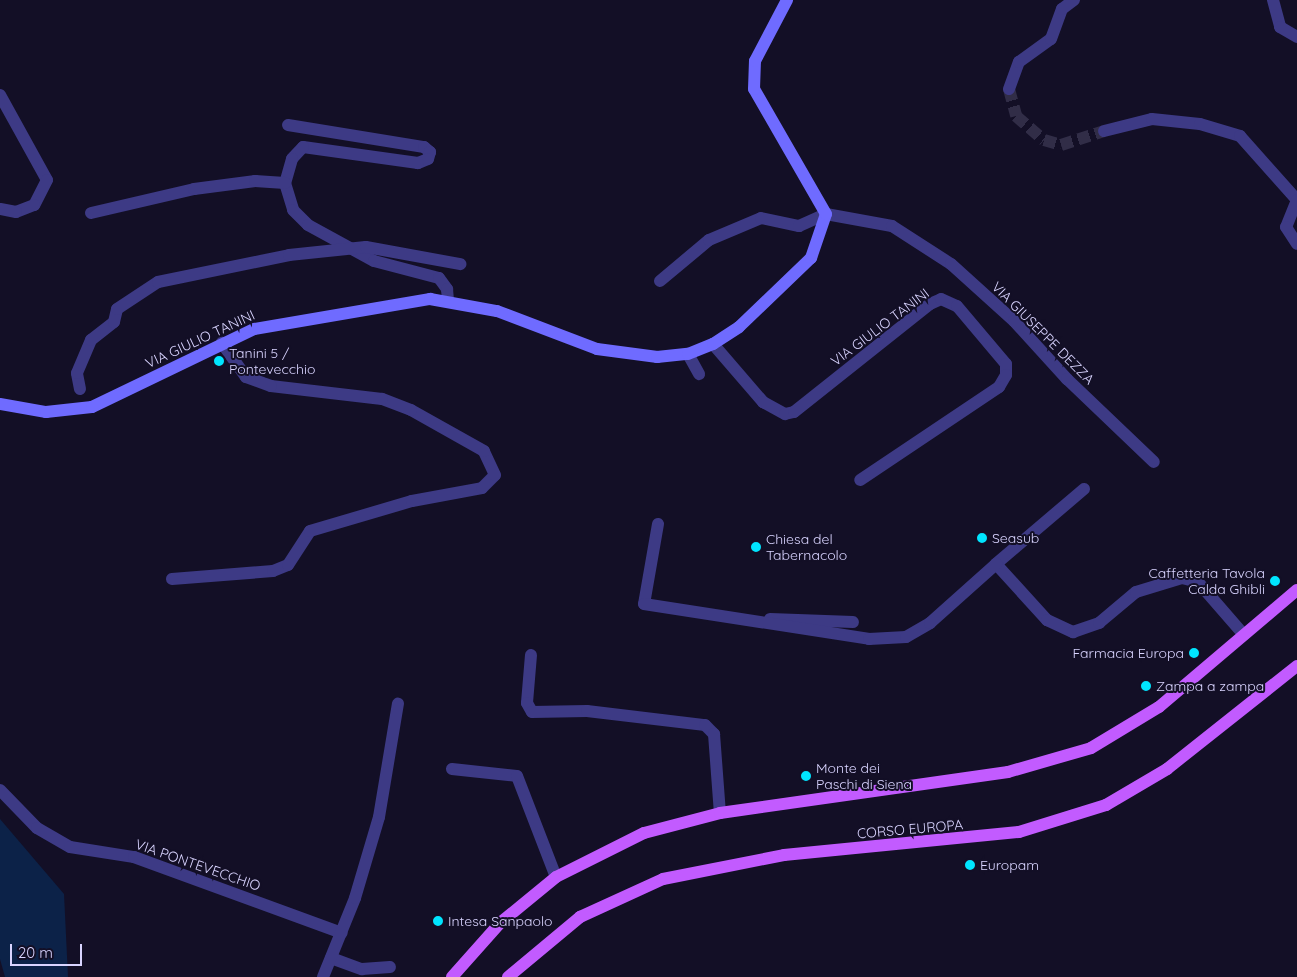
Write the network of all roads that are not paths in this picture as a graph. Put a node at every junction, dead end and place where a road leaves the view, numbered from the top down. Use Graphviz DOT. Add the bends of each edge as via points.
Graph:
graph roads {
  1 [pos="787,0"];
  2 [pos="1074,0"];
  3 [pos="1273,0"];
  4 [pos="1297,37"];
  5 [pos="1008,89"];
  6 [pos="0,96"];
  7 [pos="288,125"];
  8 [pos="1104,131"];
  9 [pos="285,183"];
  10 [pos="1297,200"];
  11 [pos="0,209"];
  12 [pos="91,213"];
  13 [pos="826,214"];
  14 [pos="1297,244"];
  15 [pos="350,250"];
  16 [pos="460,264"];
  17 [pos="660,281"];
  18 [pos="448,300"];
  19 [pos="222,343"];
  20 [pos="713,344"];
  21 [pos="688,354"];
  22 [pos="699,374"];
  23 [pos="80,389"];
  24 [pos="0,404"];
  25 [pos="1154,462"];
  26 [pos="860,480"];
  27 [pos="1084,490"];
  28 [pos="658,524"];
  29 [pos="996,564"];
  30 [pos="172,579"];
  31 [pos="1297,590"];
  32 [pos="728,618"];
  33 [pos="853,622"];
  34 [pos="1244,635"];
  35 [pos="531,655"];
  36 [pos="1297,666"];
  37 [pos="398,704"];
  38 [pos="452,769"];
  39 [pos="0,790"];
  40 [pos="720,813"];
  41 [pos="556,877"];
  42 [pos="342,933"];
  43 [pos="331,958"];
  44 [pos="390,967"];
  45 [pos="323,977"];
  46 [pos="452,977"];
  47 [pos="508,977"];
  1 -- 13 [label="main road" via="754,61 754,89"];
  2 -- 5 [label="street" via="1062,9 1052,39 1019,62"];
  3 -- 4 [label="street" via="1280,27"];
  6 -- 11 [label="street" via="47,180 34,205 16,212"];
  7 -- 9 [label="street" via="424,147 430,152 428,159 418,163 303,147 292,159"];
  8 -- 10 [label="street" via="1152,119 1200,124 1240,136"];
  9 -- 12 [label="street" via="255,181 194,189"];
  9 -- 15 [label="street" via="299,218"];
  10 -- 14 [label="street" via="1286,227"];
  13 -- 17 [label="street" via="799,226 761,218 709,240"];
  13 -- 20 [label="main road, VIA GIULIO TANINI" via="811,258 739,327"];
  13 -- 25 [label="street, VIA GIUSEPPE DEZZA" via="892,226 916,238 1014,321 1067,379"];
  15 -- 16 [label="street" via="366,246"];
  15 -- 18 [label="street" via="439,278 447,289"];
  15 -- 23 [label="street" via="289,255 158,282 117,309 114,322 92,340 77,373"];
  18 -- 19 [label="main road, VIA GIULIO TANINI" via="279,321"];
  18 -- 21 [label="main road, VIA GIULIO TANINI" via="497,311 597,349 658,357"];
  19 -- 24 [label="main road, VIA GIULIO TANINI" via="92,407 46,412"];
  19 -- 30 [label="street" via="246,377 271,386 382,399 411,410 484,451 495,475 482,488 420,500 310,531 288,564 273,571"];
  20 -- 21 [label="main road, VIA GIULIO TANINI"];
  20 -- 26 [label="street, VIA GIULIO TANINI" via="763,402 785,414 794,412 930,304 941,299 957,306 1006,364 1006,375 998,387"];
  21 -- 22 [label="street"];
  27 -- 29 [label="street"];
  28 -- 32 [label="street" via="644,604"];
  29 -- 32 [label="street" via="930,623 906,637 869,640"];
  29 -- 34 [label="street" via="1047,620 1073,632 1099,622 1145,588 1182,578 1198,582"];
  31 -- 34 [label="main road"];
  32 -- 33 [label="street"];
  34 -- 40 [label="main road" via="1159,708 1091,748 1052,762 1008,772"];
  35 -- 40 [label="street" via="527,703 532,712 587,710 705,725 714,734"];
  36 -- 47 [label="main road, CORSO EUROPA" via="1168,769 1106,805 1019,832 784,856 663,879 580,917"];
  37 -- 42 [label="street" via="380,817"];
  38 -- 41 [label="street" via="517,776"];
  39 -- 42 [label="street, VIA PONTEVECCHIO" via="37,828 70,847 134,857"];
  40 -- 41 [label="main road" via="636,836"];
  41 -- 46 [label="main road" via="500,923"];
  42 -- 43 [label="street"];
  43 -- 44 [label="street" via="362,969"];
  43 -- 45 [label="street"];
}
